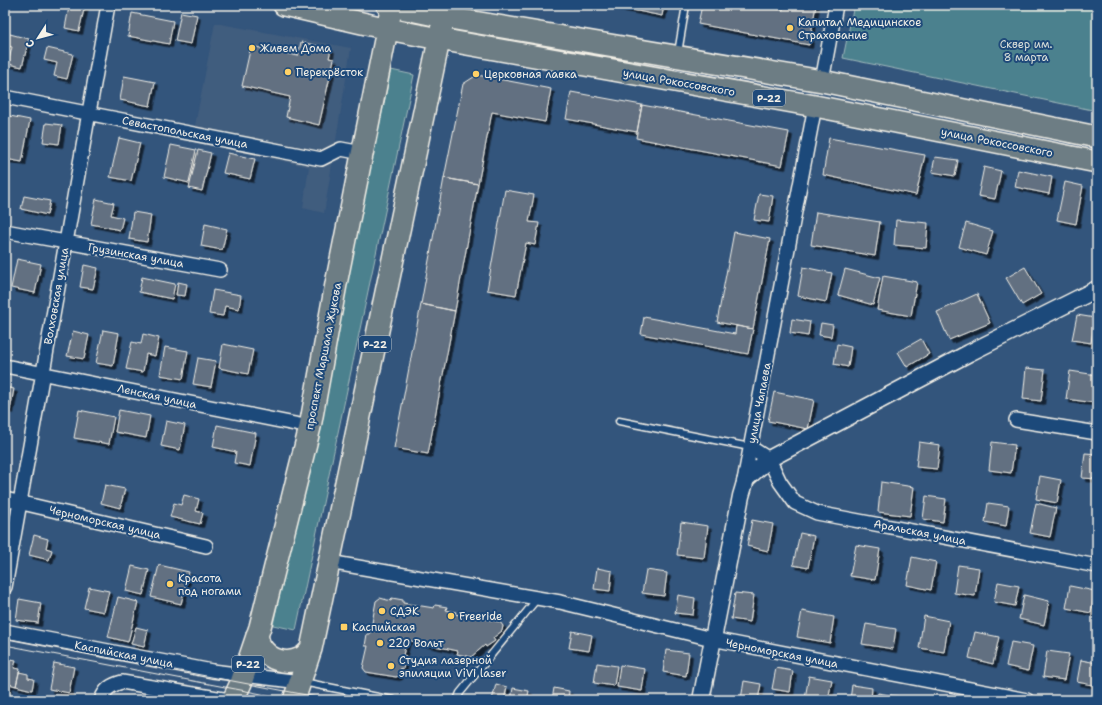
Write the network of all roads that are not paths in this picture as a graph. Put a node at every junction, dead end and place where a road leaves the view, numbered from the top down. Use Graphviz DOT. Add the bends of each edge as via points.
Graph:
graph roads {
  1 [pos="108,5"];
  2 [pos="284,5"];
  3 [pos="686,5"];
  4 [pos="836,5"];
  5 [pos="390,6"];
  6 [pos="444,17"];
  7 [pos="388,29"];
  8 [pos="439,39"];
  9 [pos="677,57"];
  10 [pos="822,81"];
  11 [pos="5,98"];
  12 [pos="815,106"];
  13 [pos="89,113"];
  14 [pos="1097,137"];
  15 [pos="362,153"];
  16 [pos="1097,162"];
  17 [pos="5,231"];
  18 [pos="66,242"];
  19 [pos="220,270"];
  20 [pos="1097,289"];
  21 [pos="5,366"];
  22 [pos="42,372"];
  23 [pos="1016,420"];
  24 [pos="620,421"];
  25 [pos="310,427"];
  26 [pos="1097,433"];
  27 [pos="750,447"];
  28 [pos="769,459"];
  29 [pos="741,496"];
  30 [pos="5,499"];
  31 [pos="21,502"];
  32 [pos="206,546"];
  33 [pos="329,562"];
  34 [pos="1097,566"];
  35 [pos="5,587"];
  36 [pos="538,598"];
  37 [pos="5,631"];
  38 [pos="257,635"];
  39 [pos="712,639"];
  40 [pos="311,649"];
  41 [pos="244,676"];
  42 [pos="297,691"];
  43 [pos="101,700"];
  44 [pos="229,700"];
  45 [pos="233,700"];
  46 [pos="393,700"];
  47 [pos="457,700"];
  48 [pos="700,700"];
  49 [pos="1027,700"];
  1 -- 13 [label="street, Волховская улица"];
  2 -- 7 [label="highway, улица Рокоссовского"];
  3 -- 9 [label="lane"];
  4 -- 10 [label="street"];
  5 -- 6 [label="highway, Р-22"];
  5 -- 7 [label="highway, проспект Маршала Жукова / Р-22"];
  6 -- 8 [label="highway"];
  6 -- 9 [label="highway, Р-22"];
  7 -- 8 [label="highway, улица Рокоссовского"];
  7 -- 15 [label="highway, проспект Маршала Жукова / Р-22"];
  8 -- 12 [label="highway, улица Рокоссовского / Р-22"];
  8 -- 33 [label="highway, Р-22"];
  9 -- 10 [label="highway, Р-22"];
  10 -- 14 [label="highway, Р-22"];
  11 -- 13 [label="street, Севастопольская улица"];
  12 -- 16 [label="highway, улица Рокоссовского / Р-22"];
  12 -- 27 [label="street, улица Чапаева"];
  13 -- 15 [label="street, Севастопольская улица" via="322,159 341,149"];
  13 -- 18 [label="street, Волховская улица"];
  15 -- 25 [label="highway, проспект Маршала Жукова / Р-22"];
  17 -- 18 [label="street, Грузинская улица"];
  18 -- 19 [label="street, Грузинская улица"];
  18 -- 22 [label="street, Волховская улица"];
  20 -- 28 [label="street" via="969,353"];
  21 -- 22 [label="street, Ленская улица"];
  22 -- 25 [label="street, Ленская улица"];
  22 -- 31 [label="street, Волховская улица"];
  23 -- 26 [label="street"];
  24 -- 27 [label="lane"];
  25 -- 38 [label="highway, проспект Маршала Жукова / Р-22"];
  27 -- 28 [label="street"];
  27 -- 29 [label="street, улица Чапаева"];
  28 -- 29 [label="street" via="746,479"];
  28 -- 34 [label="street, Аральская улица" via="780,482 796,503 816,513"];
  29 -- 39 [label="street, улица Чапаева"];
  30 -- 31 [label="street, Черноморская улица"];
  31 -- 32 [label="street, Черноморская улица"];
  31 -- 35 [label="street, Волховская улица"];
  33 -- 36 [label="street, Черноморская улица"];
  33 -- 40 [label="highway, Р-22"];
  36 -- 39 [label="street, Черноморская улица"];
  36 -- 47 [label="lane" via="460,693"];
  37 -- 41 [label="street, Каспийская улица"];
  38 -- 40 [label="highway" via="268,655 279,661 291,662"];
  38 -- 41 [label="highway, проспект Маршала Жукова / Р-22"];
  39 -- 48 [label="street, улица Чапаева"];
  39 -- 49 [label="street, Черноморская улица"];
  40 -- 42 [label="highway, Р-22"];
  41 -- 42 [label="street, Каспийская улица"];
  41 -- 45 [label="highway, проспект Маршала Жукова / Р-22"];
  42 -- 46 [label="lane"];
  43 -- 44 [label="street" via="111,686 122,682"];
}
